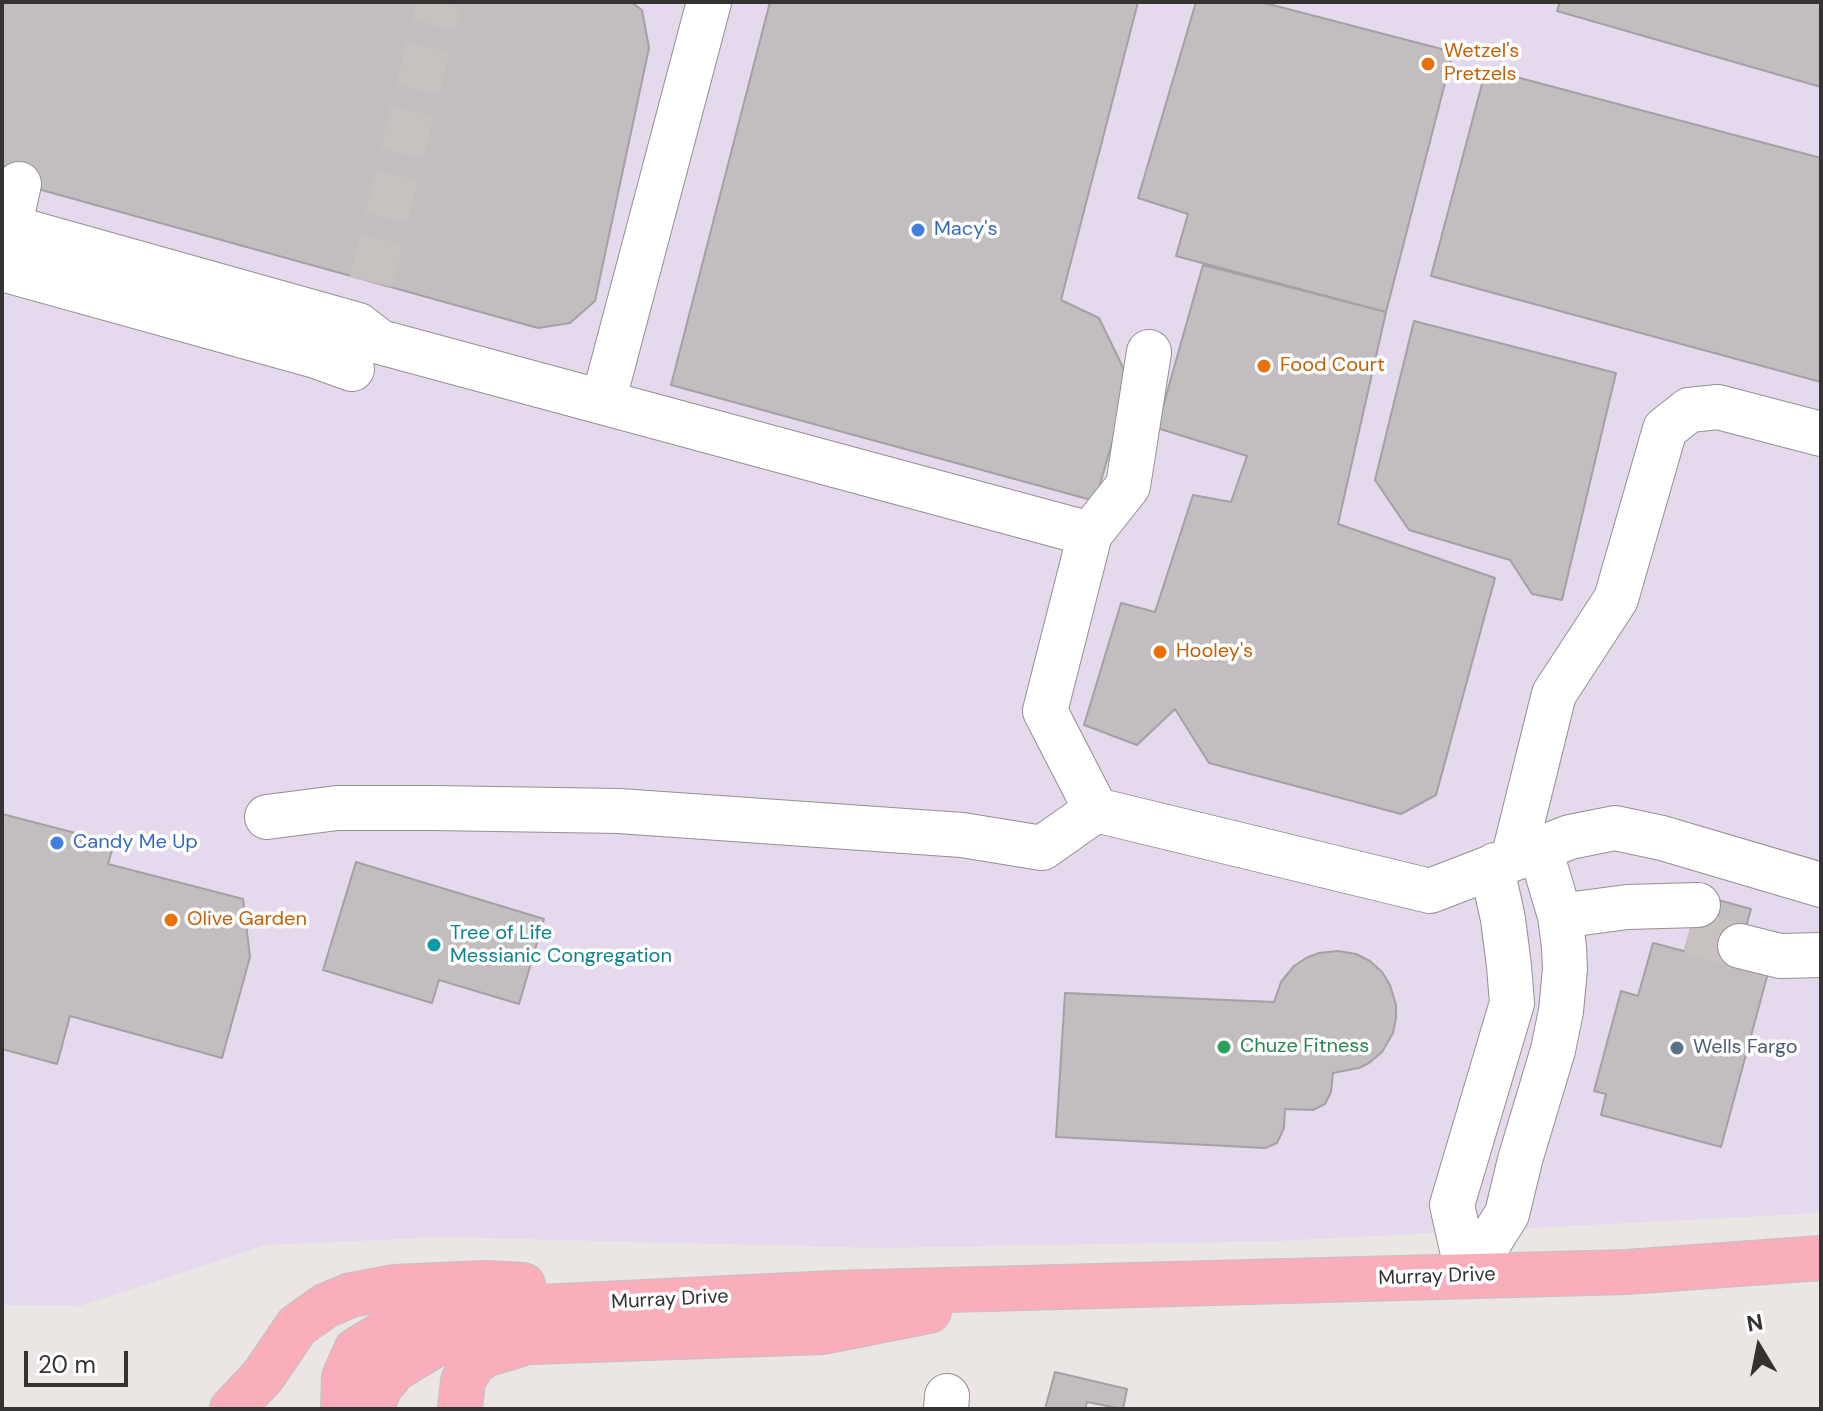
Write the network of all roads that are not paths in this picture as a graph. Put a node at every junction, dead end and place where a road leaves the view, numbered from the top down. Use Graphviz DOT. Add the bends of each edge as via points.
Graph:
graph roads {
  1 [pos="709,2"];
  2 [pos="19,184"];
  3 [pos="4,236"];
  4 [pos="2,269"];
  5 [pos="1149,352"];
  6 [pos="352,369"];
  7 [pos="603,402"];
  8 [pos="1821,434"];
  9 [pos="1090,534"];
  10 [pos="1096,810"];
  11 [pos="267,817"];
  12 [pos="1516,858"];
  13 [pos="1821,885"];
  14 [pos="1560,916"];
  15 [pos="1694,919"];
  16 [pos="1744,932"];
  17 [pos="1821,952"];
  18 [pos="1821,1258"];
  19 [pos="1468,1276"];
  20 [pos="1053,1288"];
  21 [pos="753,1296"];
  22 [pos="531,1342"];
  23 [pos="232,1409"];
  24 [pos="343,1409"];
  25 [pos="371,1409"];
  26 [pos="460,1409"];
  1 -- 7 [label="lane"];
  2 -- 3 [label="lane"];
  3 -- 7 [label="lane" via="358,325 380,342"];
  4 -- 6 [label="lane"];
  5 -- 9 [label="lane" via="1128,486"];
  7 -- 9 [label="lane"];
  8 -- 12 [label="lane" via="1718,407 1689,410 1665,429 1616,599 1554,694"];
  9 -- 10 [label="lane" via="1045,711"];
  10 -- 11 [label="lane" via="1042,848 962,835 619,811 337,808"];
  10 -- 12 [label="lane" via="1430,891"];
  12 -- 13 [label="lane" via="1570,837 1615,828"];
  12 -- 14 [label="lane"];
  12 -- 19 [label="lane" via="1494,878 1512,1003 1452,1205"];
  14 -- 15 [label="lane" via="1627,907"];
  14 -- 19 [label="lane" via="1565,969 1553,1050 1507,1214"];
  16 -- 17 [label="lane" via="1780,956"];
  18 -- 19 [label="main road, Murray Drive" via="1627,1272"];
  19 -- 20 [label="main road, Murray Drive"];
  20 -- 21 [label="main road, Murray Drive"];
  20 -- 22 [label="main road, Murray Drive" via="823,1332"];
  21 -- 23 [label="main road" via="485,1283 373,1290 325,1306 297,1326 263,1376"];
  21 -- 24 [label="main road, Murray Drive" via="499,1309 394,1327 356,1350 344,1377"];
  22 -- 25 [label="main road, Murray Drive" via="489,1335 433,1346 395,1369"];
  22 -- 26 [label="main road" via="473,1363 463,1381"];
}
